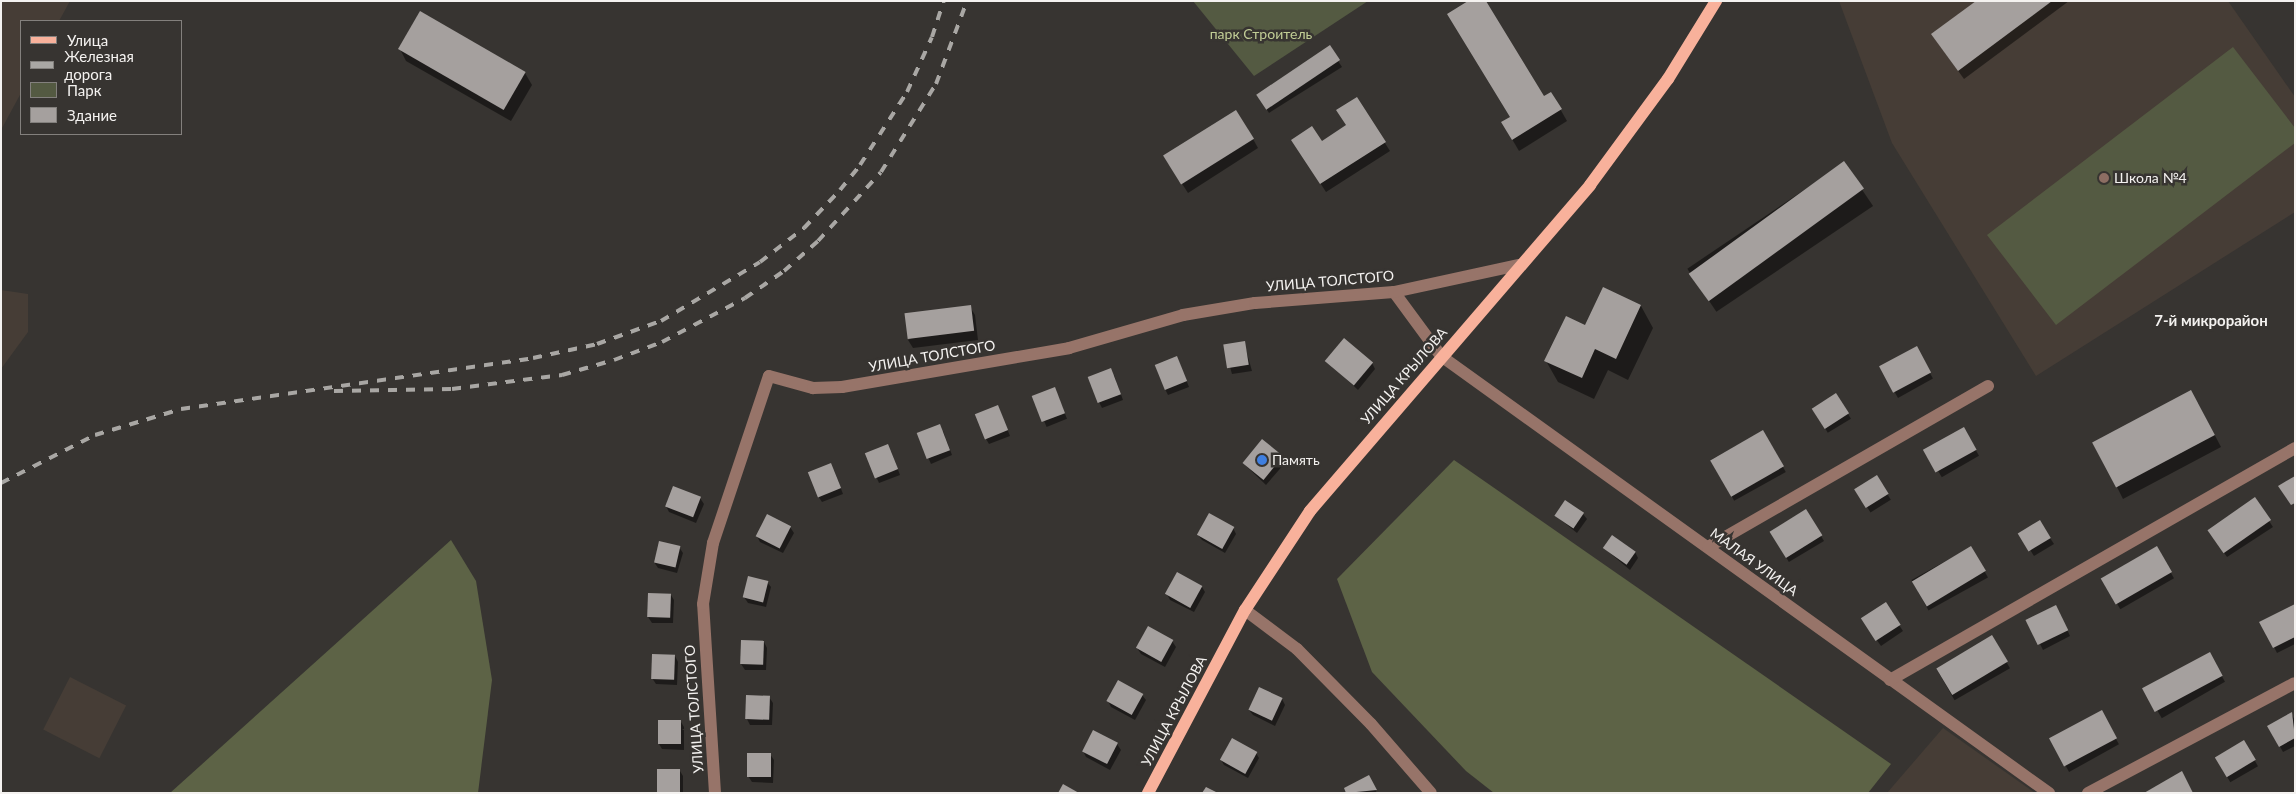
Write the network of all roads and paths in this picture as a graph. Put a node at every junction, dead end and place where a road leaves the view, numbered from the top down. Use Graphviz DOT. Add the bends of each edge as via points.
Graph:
graph roads {
  1 [pos="1716,1"];
  2 [pos="1519,266"];
  3 [pos="1394,292"];
  4 [pos="1441,356"];
  5 [pos="1988,386"];
  6 [pos="2295,448"];
  7 [pos="1708,547"];
  8 [pos="1245,610"];
  9 [pos="1890,680"];
  10 [pos="2295,683"];
  11 [pos="715,793"];
  12 [pos="1148,793"];
  13 [pos="1431,793"];
  14 [pos="2048,793"];
  15 [pos="2088,793"];
  1 -- 2 [label="main road, УЛИЦА КРЫЛОВА" via="1668,79 1623,141 1590,185"];
  2 -- 3 [label="street, УЛИЦА ТОЛСТОГО"];
  2 -- 4 [label="main road, УЛИЦА КРЫЛОВА"];
  3 -- 4 [label="street, МАЛАЯ УЛИЦА"];
  3 -- 11 [label="street, УЛИЦА ТОЛСТОГО" via="1255,302 1183,315 1069,348 842,387 813,388 769,376 713,543 703,604"];
  4 -- 7 [label="street, МАЛАЯ УЛИЦА"];
  4 -- 8 [label="main road, УЛИЦА КРЫЛОВА" via="1310,511"];
  5 -- 7 [label="street"];
  6 -- 9 [label="street"];
  7 -- 9 [label="street, МАЛАЯ УЛИЦА"];
  8 -- 12 [label="main road, УЛИЦА КРЫЛОВА"];
  8 -- 13 [label="street" via="1296,650 1371,724"];
  9 -- 14 [label="street, МАЛАЯ УЛИЦА"];
  10 -- 15 [label="street"];
}
